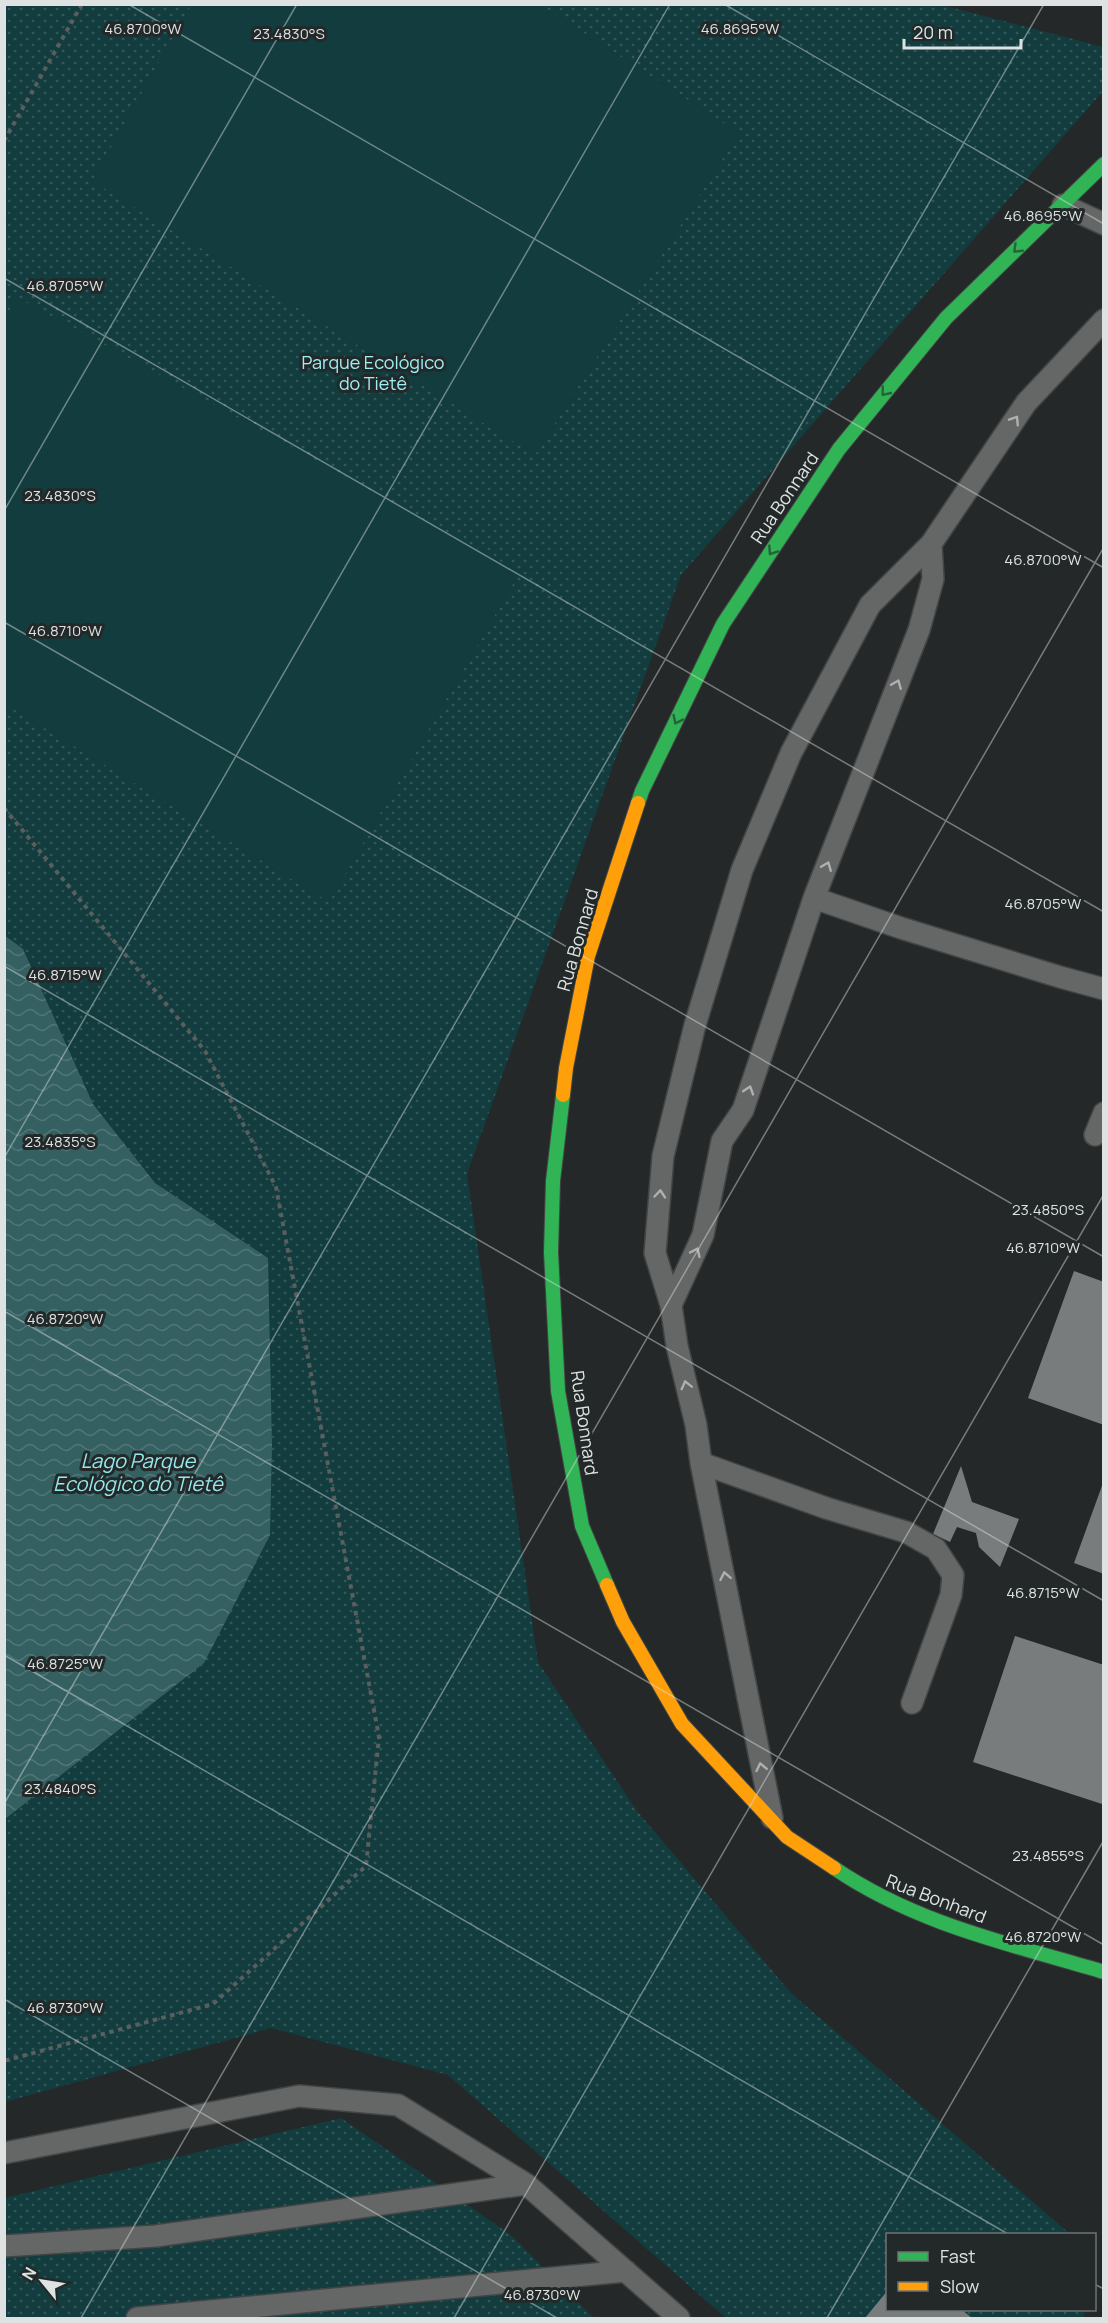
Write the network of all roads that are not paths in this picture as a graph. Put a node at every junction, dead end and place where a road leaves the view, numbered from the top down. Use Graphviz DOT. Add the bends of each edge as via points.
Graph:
graph roads {
  1 [pos="1104,164"];
  2 [pos="1063,205"];
  3 [pos="1104,224"];
  4 [pos="1104,320"];
  5 [pos="931,544"];
  6 [pos="814,898"];
  7 [pos="1104,989"];
  8 [pos="1104,1113"];
  9 [pos="1095,1136"];
  10 [pos="671,1305"];
  11 [pos="701,1463"];
  12 [pos="912,1703"];
  13 [pos="773,1825"];
  14 [pos="1104,1972"];
  15 [pos="4,2153"];
  16 [pos="526,2184"];
  17 [pos="4,2246"];
  18 [pos="626,2271"];
  19 [pos="137,2319"];
  20 [pos="679,2319"];
  1 -- 2 [label="street, Rua Bonnard"];
  2 -- 3 [label="lane"];
  2 -- 13 [label="street, Rua Bonnard, one-way" via="946,318 839,448 723,624 642,791 588,956 566,1068 553,1181 551,1252 558,1391 582,1526 623,1622 682,1724"];
  5 -- 4 [label="lane, one-way" via="1026,403"];
  6 -- 5 [label="lane, one-way" via="919,630 933,579"];
  10 -- 5 [label="lane, one-way" via="655,1252 663,1156 696,1025 742,870 791,753 870,605"];
  6 -- 7 [label="lane"];
  10 -- 6 [label="lane, one-way" via="704,1235 722,1141 743,1110"];
  8 -- 9 [label="lane"];
  11 -- 10 [label="lane, one-way"];
  11 -- 12 [label="lane" via="906,1532 936,1549 953,1575 951,1595"];
  13 -- 11 [label="lane, one-way"];
  13 -- 14 [label="street, Rua Bonhard" via="802,1850 866,1890 944,1925"];
  15 -- 16 [label="lane" via="299,2097 398,2105"];
  16 -- 17 [label="lane" via="156,2236"];
  16 -- 18 [label="lane"];
  18 -- 19 [label="lane"];
  18 -- 20 [label="lane"];
}
